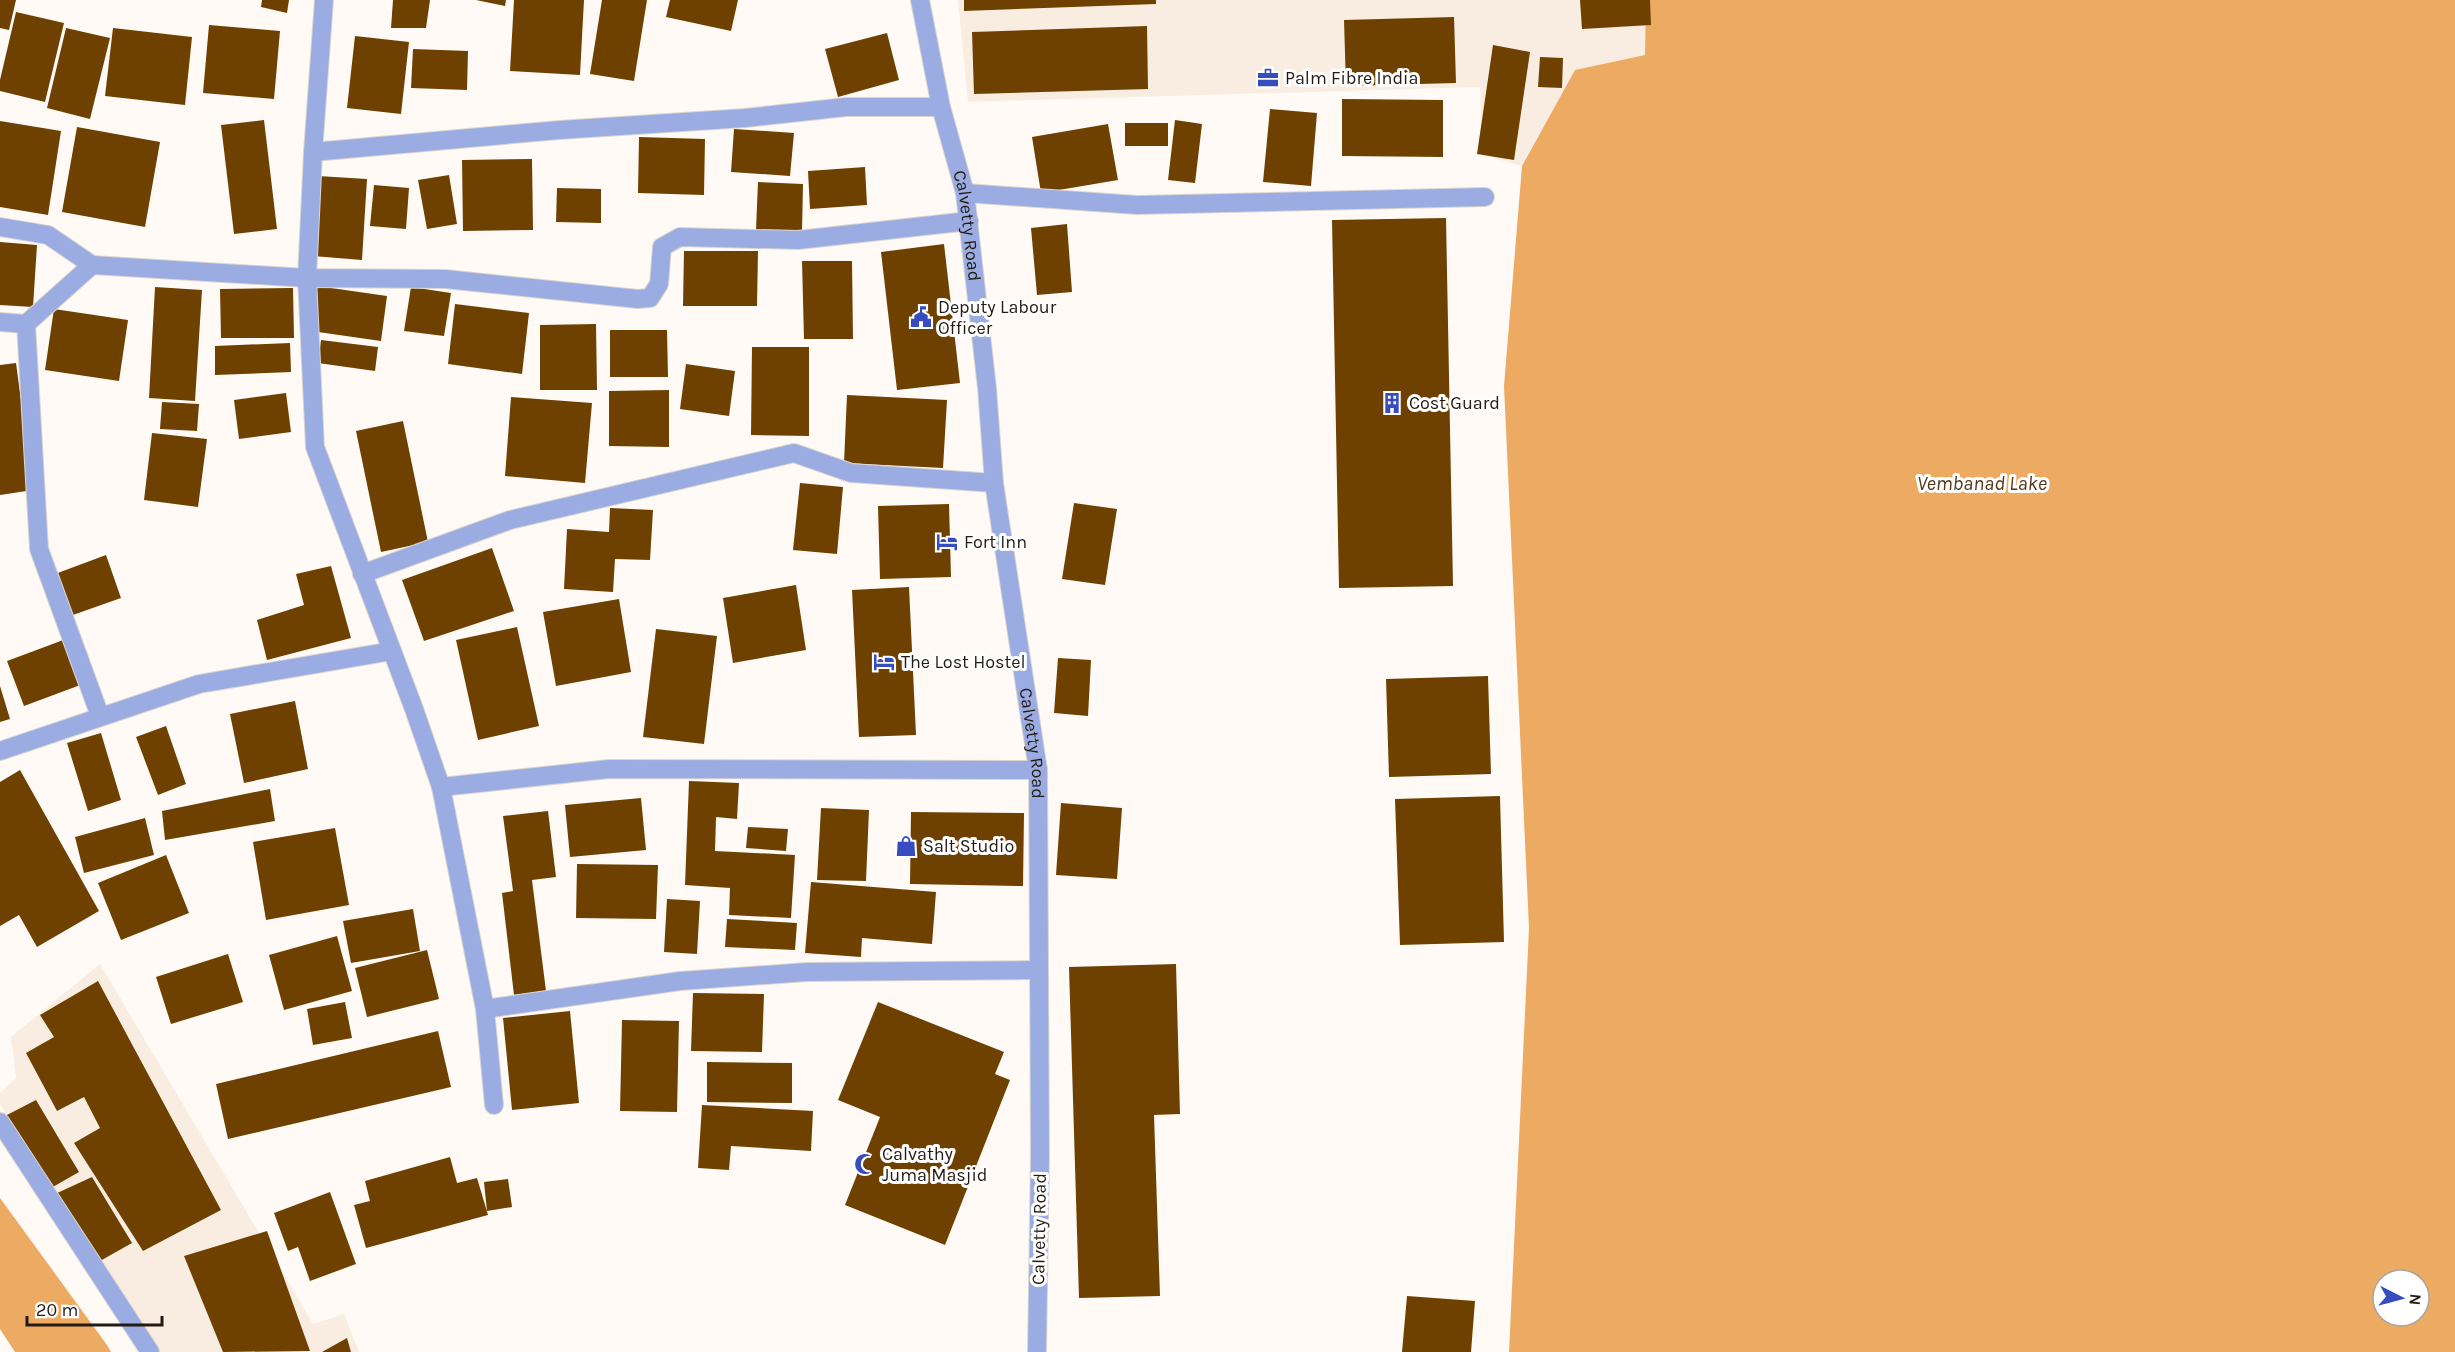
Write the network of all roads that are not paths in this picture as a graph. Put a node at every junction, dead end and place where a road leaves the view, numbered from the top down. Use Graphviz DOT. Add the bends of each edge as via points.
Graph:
graph roads {
  1 [pos="324,0"];
  2 [pos="920,0"];
  3 [pos="941,107"];
  4 [pos="313,152"];
  5 [pos="965,193"];
  6 [pos="1485,197"];
  7 [pos="969,221"];
  8 [pos="0,227"];
  9 [pos="92,265"];
  10 [pos="307,278"];
  11 [pos="0,322"];
  12 [pos="26,324"];
  13 [pos="994,483"];
  14 [pos="362,574"];
  15 [pos="392,651"];
  16 [pos="100,716"];
  17 [pos="0,751"];
  18 [pos="1038,770"];
  19 [pos="441,787"];
  20 [pos="1039,970"];
  21 [pos="484,1009"];
  22 [pos="494,1105"];
  23 [pos="0,1122"];
  24 [pos="150,1352"];
  25 [pos="1037,1352"];
  1 -- 4 [label="street"];
  2 -- 3 [label="street, Calvetty Road"];
  3 -- 4 [label="street" via="846,107"];
  3 -- 5 [label="street, Calvetty Road"];
  4 -- 10 [label="street"];
  5 -- 6 [label="street" via="1137,205"];
  5 -- 7 [label="street, Calvetty Road"];
  7 -- 10 [label="street" via="798,240 680,237 662,247 659,284 651,298 445,279"];
  7 -- 13 [label="street, Calvetty Road"];
  8 -- 9 [label="street" via="48,236"];
  9 -- 10 [label="street"];
  9 -- 12 [label="street"];
  10 -- 14 [label="street" via="315,447"];
  11 -- 12 [label="street"];
  12 -- 16 [label="street" via="39,549"];
  13 -- 14 [label="street" via="851,473 794,453 510,520"];
  13 -- 18 [label="street, Calvetty Road"];
  14 -- 15 [label="street"];
  15 -- 16 [label="street" via="199,684"];
  15 -- 19 [label="street"];
  16 -- 17 [label="street"];
  18 -- 19 [label="street" via="609,769"];
  18 -- 20 [label="street, Calvetty Road"];
  19 -- 21 [label="street"];
  20 -- 21 [label="street" via="807,972 680,981"];
  20 -- 25 [label="street, Calvetty Road"];
  21 -- 22 [label="street"];
  23 -- 24 [label="street"];
}
